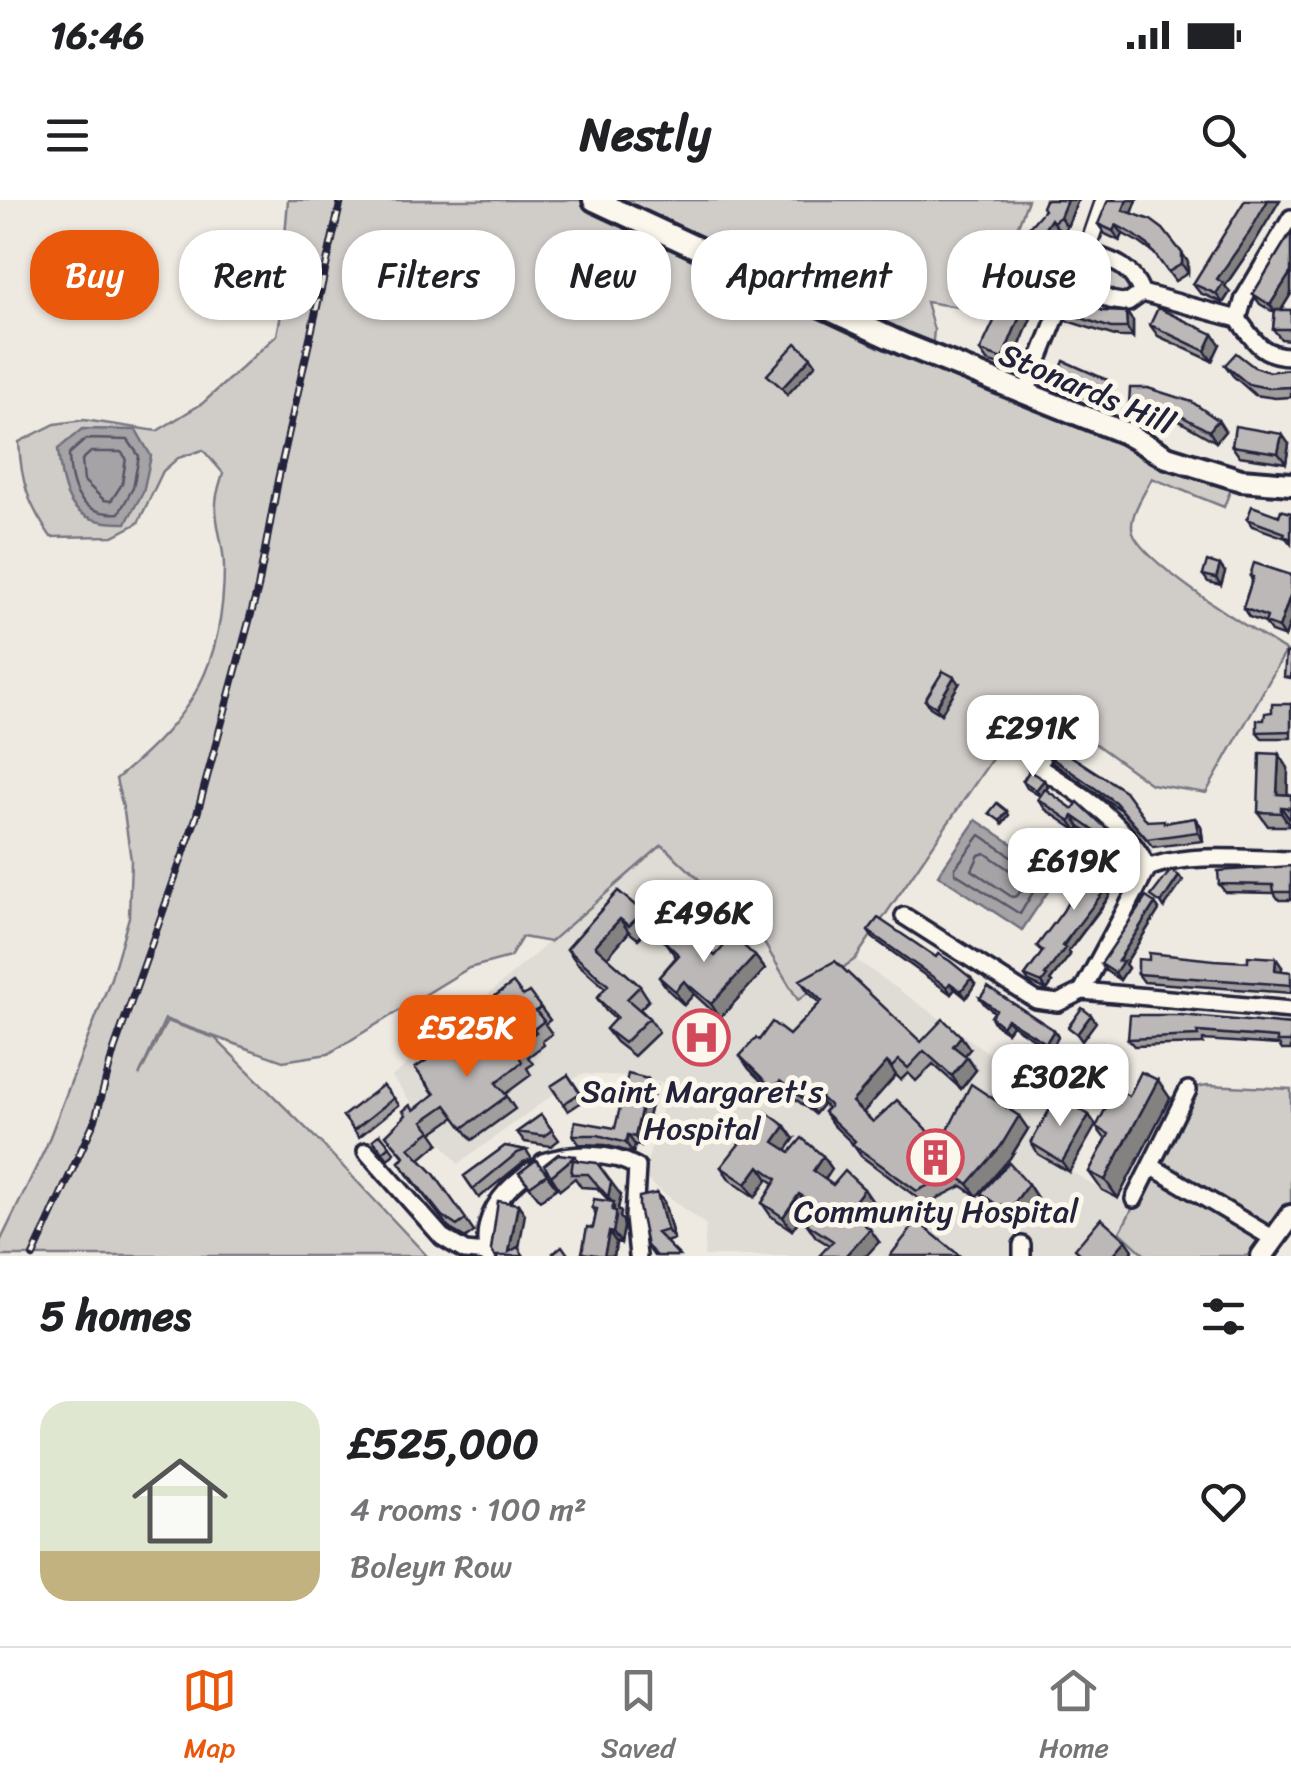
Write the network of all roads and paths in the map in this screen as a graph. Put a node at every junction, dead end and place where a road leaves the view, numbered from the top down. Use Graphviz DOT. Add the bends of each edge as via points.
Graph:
graph roads {
  1 [pos="594,200"];
  2 [pos="1104,200"];
  3 [pos="1291,218"];
  4 [pos="1094,230"];
  5 [pos="1111,260"];
  6 [pos="1142,293"];
  7 [pos="1111,300"];
  8 [pos="1238,319"];
  9 [pos="1055,320"];
  10 [pos="1291,356"];
  11 [pos="1026,395"];
  12 [pos="1291,484"];
  13 [pos="1040,737"];
  14 [pos="1291,860"];
  15 [pos="1155,865"];
  16 [pos="904,916"];
  17 [pos="1082,991"];
  18 [pos="1291,1010"];
  19 [pos="1188,1090"];
  20 [pos="366,1151"];
  21 [pos="1151,1166"];
  22 [pos="1134,1199"];
  23 [pos="1291,1216"];
  24 [pos="1268,1248"];
  25 [pos="488,1255"];
  26 [pos="638,1256"];
  1 -- 11 [label="street, Stonards Hill"];
  2 -- 4 [label="street"];
  3 -- 8 [label="street"];
  5 -- 6 [label="street" via="1135,276"];
  6 -- 7 [label="street" via="1128,304"];
  6 -- 8 [label="street"];
  8 -- 10 [label="street" via="1260,350"];
  9 -- 11 [label="street"];
  11 -- 12 [label="street, Stonards Hill" via="1125,433 1167,457 1241,480"];
  13 -- 15 [label="street" via="1051,746 1036,766 1099,806"];
  14 -- 15 [label="street"];
  15 -- 17 [label="street"];
  16 -- 17 [label="street" via="1036,1000 1058,1004"];
  17 -- 18 [label="street"];
  19 -- 21 [label="street"];
  20 -- 25 [label="street" via="442,1237"];
  21 -- 22 [label="street"];
  21 -- 24 [label="street"];
  23 -- 24 [label="street"];
  25 -- 26 [label="street" via="488,1217 496,1202 536,1167 565,1155 619,1158 637,1167"];
}
